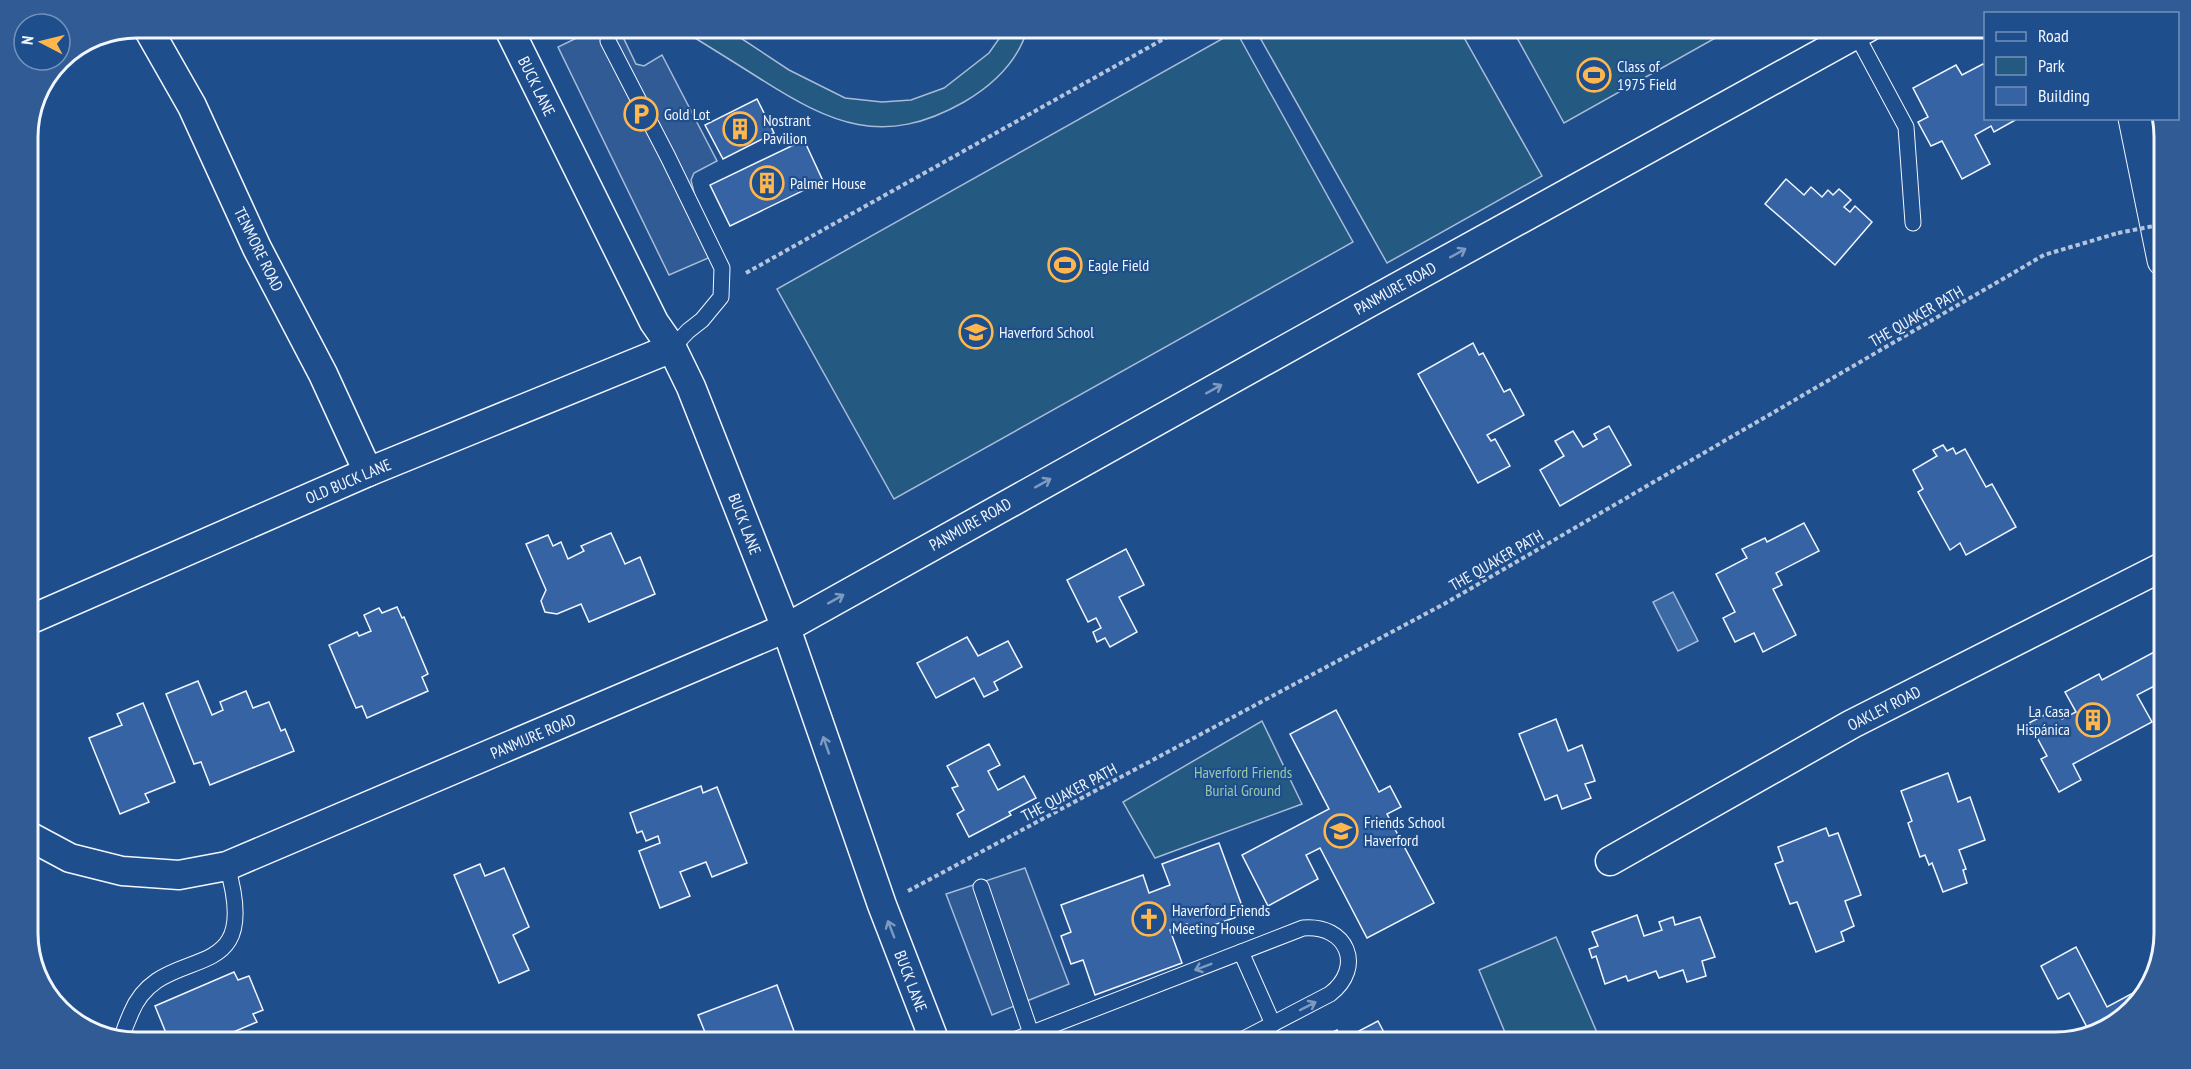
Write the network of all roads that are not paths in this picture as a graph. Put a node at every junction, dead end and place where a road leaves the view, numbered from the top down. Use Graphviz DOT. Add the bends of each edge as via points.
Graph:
graph roads {
  1 [pos="153,38"];
  2 [pos="513,38"];
  3 [pos="1849,38"];
  4 [pos="1867,38"];
  5 [pos="608,41"];
  6 [pos="2135,120"];
  7 [pos="2153,207"];
  8 [pos="1913,223"];
  9 [pos="672,348"];
  10 [pos="368,472"];
  11 [pos="2154,571"];
  12 [pos="38,616"];
  13 [pos="786,628"];
  14 [pos="38,841"];
  15 [pos="1610,861"];
  16 [pos="227,866"];
  17 [pos="981,887"];
  18 [pos="1241,952"];
  19 [pos="1273,1024"];
  20 [pos="125,1031"];
  21 [pos="931,1032"];
  22 [pos="1031,1032"];
  23 [pos="1048,1032"];
  24 [pos="1257,1032"];
  1 -- 10 [label="street, TENMORE ROAD" via="192,106"];
  2 -- 9 [label="street, BUCK LANE" via="654,322"];
  13 -- 3 [label="street, PANMURE ROAD, one-way"];
  4 -- 8 [label="lane" via="1906,127"];
  5 -- 9 [label="lane" via="722,268 722,297"];
  6 -- 7 [label="street"];
  9 -- 10 [label="street, OLD BUCK LANE"];
  9 -- 13 [label="street, BUCK LANE"];
  10 -- 12 [label="street, OLD BUCK LANE"];
  11 -- 15 [label="street, OAKLEY ROAD" via="1852,724"];
  13 -- 16 [label="street, PANMURE ROAD"];
  21 -- 13 [label="street, BUCK LANE, one-way" via="882,905"];
  14 -- 16 [label="street, PANMURE ROAD" via="70,858 122,871 179,875"];
  16 -- 20 [label="lane" via="237,916 231,940 217,953 156,980 135,1004"];
  17 -- 22 [label="lane"];
  18 -- 19 [label="lane"];
  19 -- 18 [label="lane, one-way" via="1339,987 1348,966 1344,944 1326,929 1315,927"];
  18 -- 23 [label="lane, one-way"];
  19 -- 24 [label="lane"];
}
